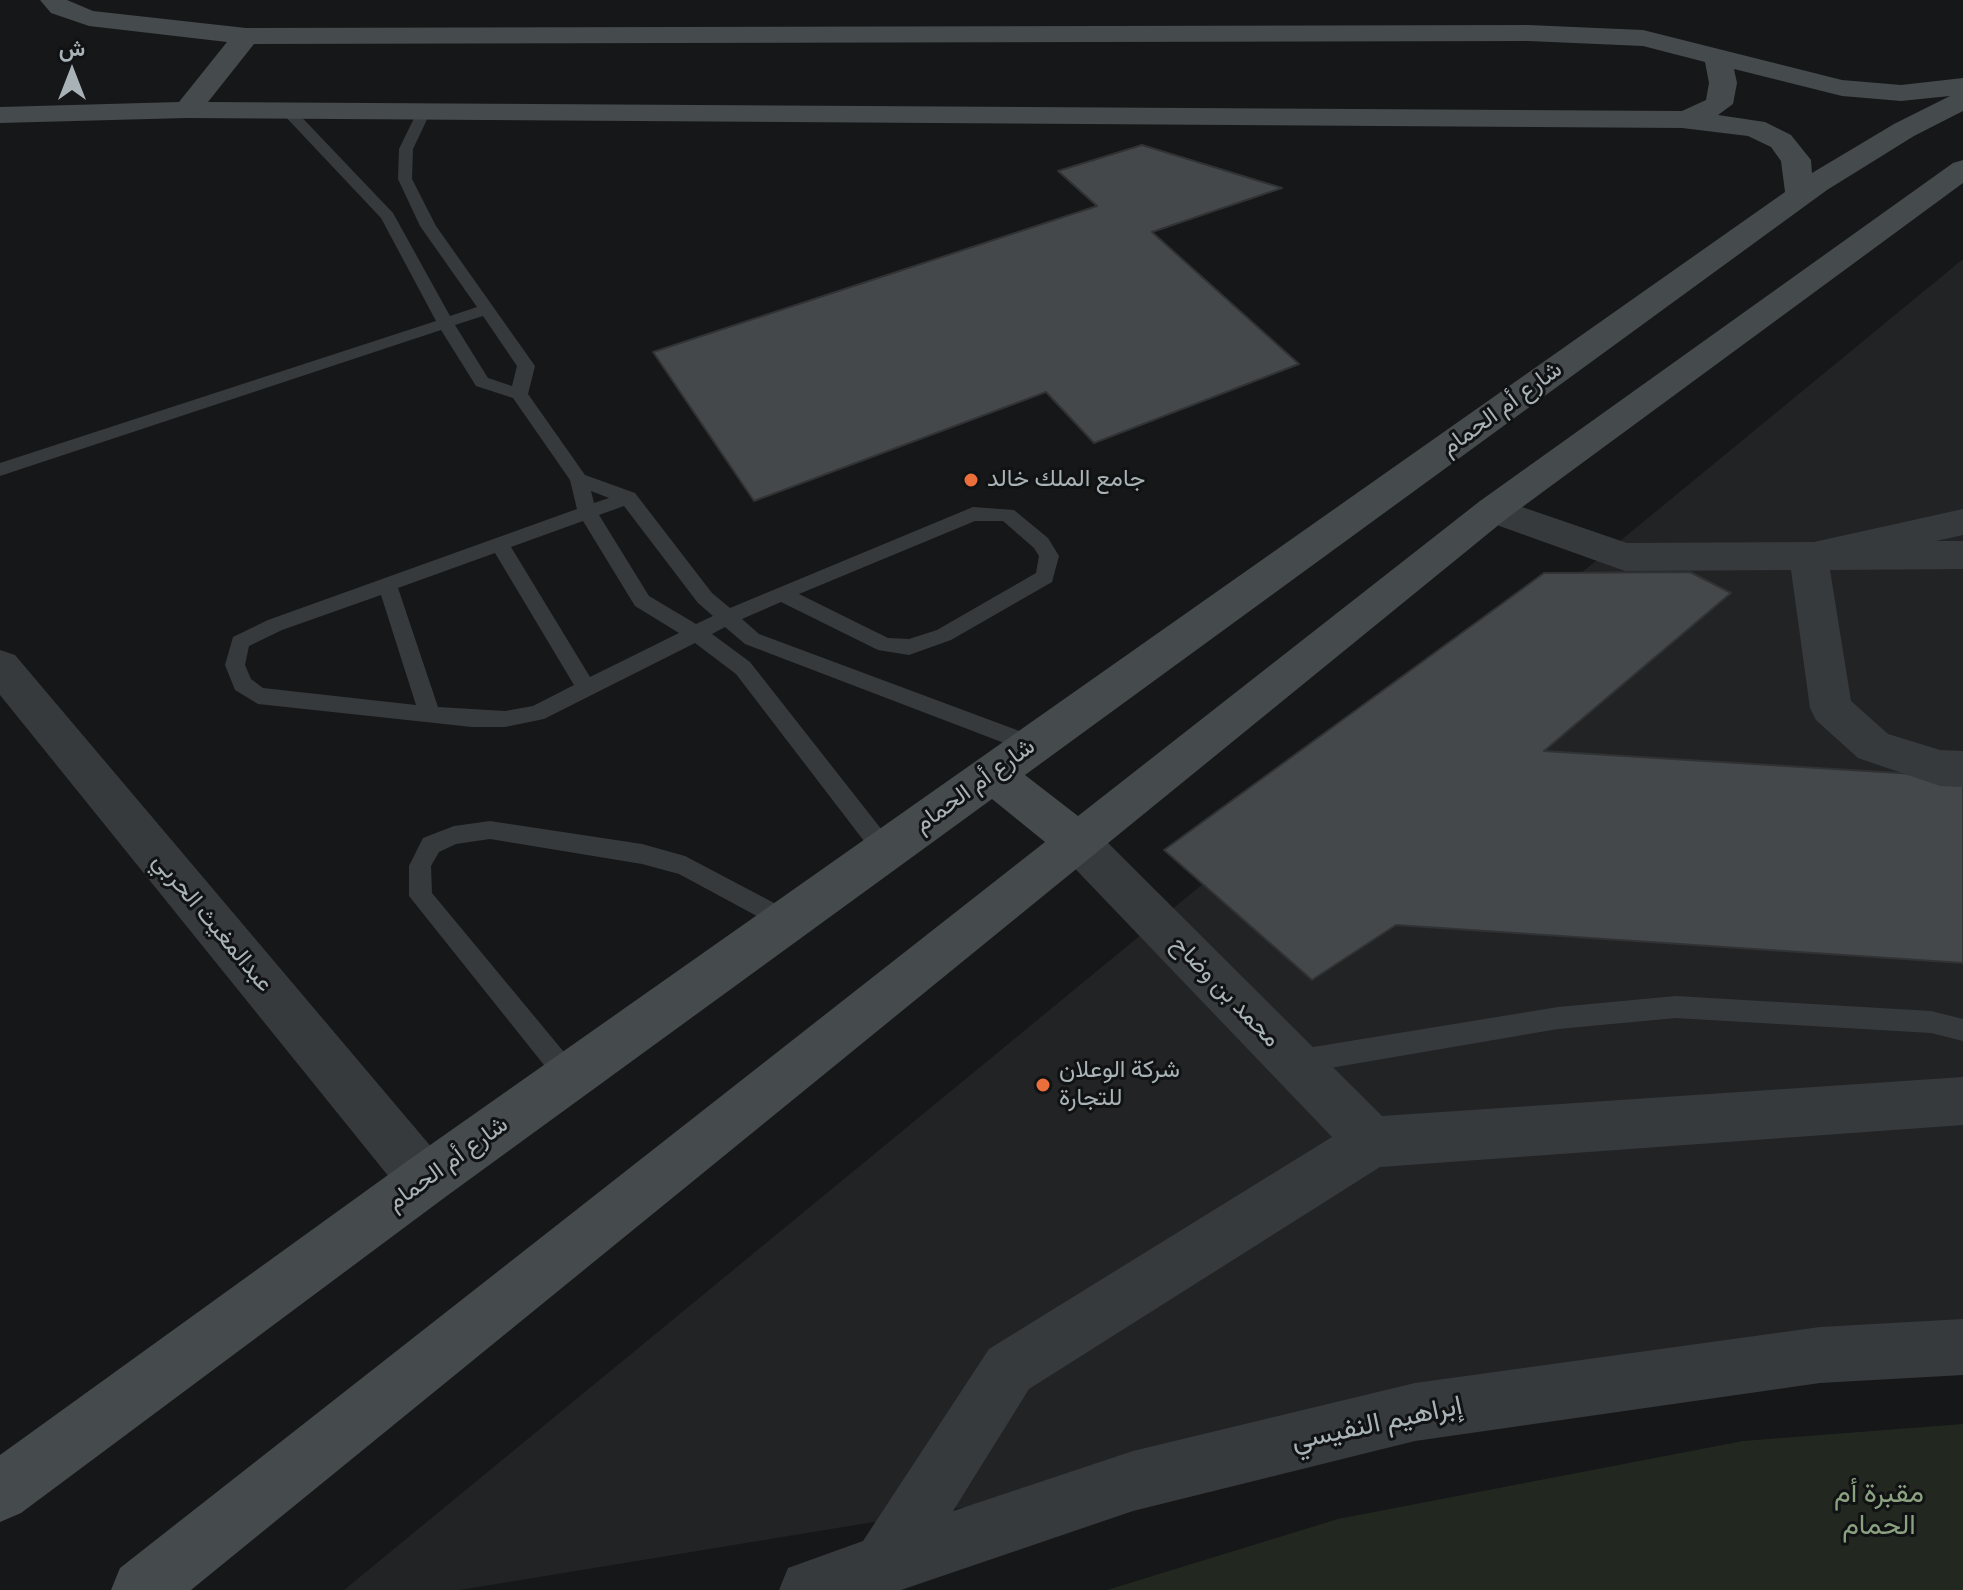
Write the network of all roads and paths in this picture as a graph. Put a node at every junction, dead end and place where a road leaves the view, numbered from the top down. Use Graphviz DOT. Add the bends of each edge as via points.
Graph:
graph roads {
  1 [pos="53,0"];
  2 [pos="246,36"];
  3 [pos="1718,57"];
  4 [pos="1963,86"];
  5 [pos="1963,100"];
  6 [pos="187,110"];
  7 [pos="287,110"];
  8 [pos="424,111"];
  9 [pos="0,115"];
  10 [pos="1676,120"];
  11 [pos="1963,169"];
  12 [pos="1800,196"];
  13 [pos="488,309"];
  14 [pos="445,323"];
  15 [pos="519,394"];
  16 [pos="0,470"];
  17 [pos="579,479"];
  18 [pos="628,498"];
  19 [pos="586,510"];
  20 [pos="1493,510"];
  21 [pos="1963,522"];
  22 [pos="499,543"];
  23 [pos="1963,555"];
  24 [pos="1809,557"];
  25 [pos="387,584"];
  26 [pos="781,594"];
  27 [pos="726,618"];
  28 [pos="694,634"];
  29 [pos="0,666"];
  30 [pos="586,688"];
  31 [pos="430,714"];
  32 [pos="1033,745"];
  33 [pos="1963,769"];
  34 [pos="992,774"];
  35 [pos="1078,842"];
  36 [pos="885,851"];
  37 [pos="787,921"];
  38 [pos="1963,1030"];
  39 [pos="1293,1063"];
  40 [pos="569,1077"];
  41 [pos="1963,1101"];
  42 [pos="1372,1142"];
  43 [pos="425,1180"];
  44 [pos="1963,1347"];
  45 [pos="0,1492"];
  46 [pos="883,1566"];
  47 [pos="142,1590"];
  48 [pos="810,1590"];
  1 -- 2 [label="street" via="60,8 89,18"];
  2 -- 3 [label="street" via="1528,33 1643,38"];
  2 -- 6 [label="street"];
  3 -- 4 [label="street" via="1842,88 1901,93"];
  3 -- 10 [label="street" via="1723,83 1719,104"];
  5 -- 12 [label="street, شارع أم الحمام" via="1904,130"];
  6 -- 7 [label="street"];
  6 -- 9 [label="street"];
  7 -- 8 [label="street"];
  7 -- 14 [label="lane" via="388,216"];
  8 -- 10 [label="street"];
  8 -- 13 [label="lane" via="406,149 405,179 428,226"];
  10 -- 12 [label="street" via="1725,122 1781,141 1796,160"];
  11 -- 20 [label="street"];
  12 -- 32 [label="street, شارع أم الحمام"];
  13 -- 14 [label="lane"];
  13 -- 15 [label="lane" via="526,366"];
  14 -- 15 [label="lane" via="482,382"];
  14 -- 16 [label="lane"];
  15 -- 17 [label="lane"];
  17 -- 18 [label="lane"];
  17 -- 19 [label="lane"];
  18 -- 19 [label="lane"];
  18 -- 27 [label="lane"];
  19 -- 22 [label="lane"];
  19 -- 28 [label="lane" via="642,601"];
  20 -- 24 [label="street" via="1625,557"];
  20 -- 35 [label="street"];
  21 -- 24 [label="street"];
  22 -- 25 [label="lane"];
  22 -- 30 [label="lane"];
  23 -- 24 [label="street"];
  24 -- 33 [label="street" via="1831,708 1873,746 1940,768"];
  25 -- 31 [label="lane"];
  25 -- 31 [label="lane" via="240,642 235,665 242,684 258,696"];
  26 -- 26 [label="lane" via="885,645 909,647 944,635 1045,577 1049,556 1007,515 973,514"];
  26 -- 27 [label="lane"];
  27 -- 28 [label="lane"];
  27 -- 32 [label="lane" via="752,639 788,655"];
  28 -- 30 [label="lane"];
  28 -- 36 [label="lane" via="743,668"];
  29 -- 43 [label="street, عبدالمغيث الحربي"];
  30 -- 31 [label="lane" via="537,713 505,719"];
  32 -- 34 [label="street, شارع أم الحمام"];
  34 -- 35 [label="street"];
  34 -- 36 [label="street, شارع أم الحمام"];
  35 -- 39 [label="street, محمد بن وضاح"];
  35 -- 47 [label="street"];
  36 -- 37 [label="street, شارع أم الحمام"];
  37 -- 40 [label="street, شارع أم الحمام"];
  37 -- 40 [label="lane" via="685,866 642,854 490,830 454,835 431,845 420,866 421,896"];
  38 -- 39 [label="lane" via="1931,1022 1676,1007 1558,1018"];
  39 -- 42 [label="street, محمد بن وضاح"];
  40 -- 43 [label="street, شارع أم الحمام"];
  41 -- 42 [label="street"];
  42 -- 46 [label="street" via="1009,1369"];
  43 -- 45 [label="street, شارع أم الحمام"];
  44 -- 46 [label="street, إبراهيم النفيسي" via="1820,1355 1415,1412 1133,1481"];
  46 -- 48 [label="street, إبراهيم النفيسي"];
}
